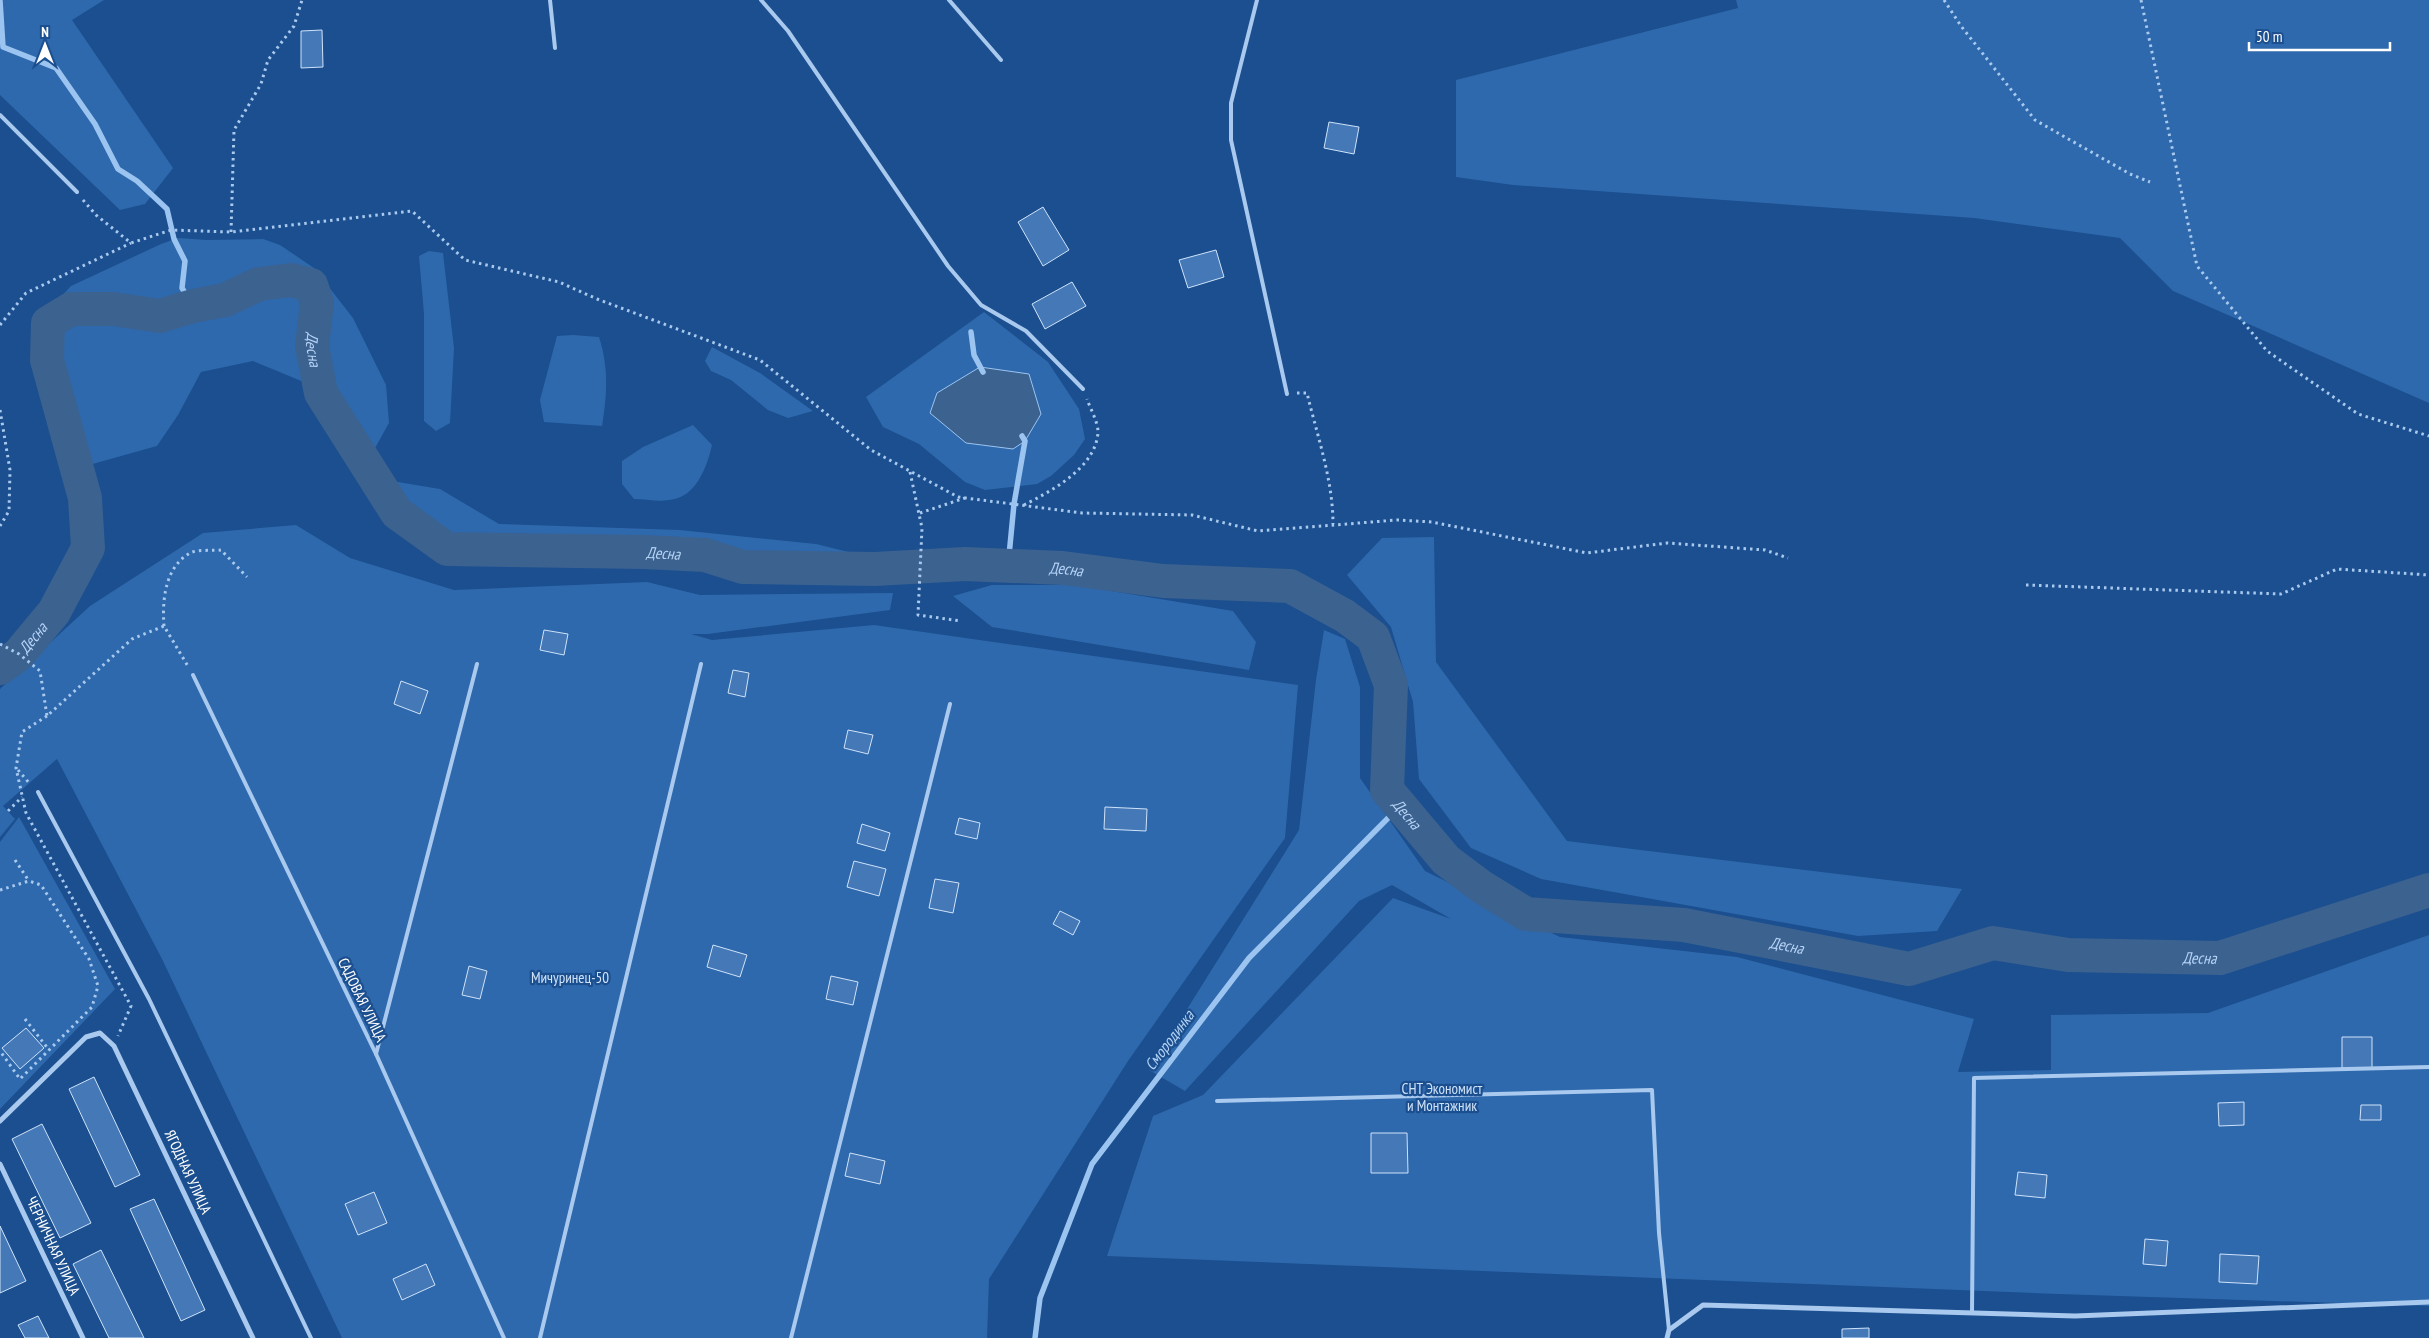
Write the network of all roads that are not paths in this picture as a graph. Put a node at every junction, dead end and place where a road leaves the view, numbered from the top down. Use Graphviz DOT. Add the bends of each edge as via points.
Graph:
graph roads {
  1 [pos="550,0"];
  2 [pos="762,0"];
  3 [pos="949,0"];
  4 [pos="1258,0"];
  5 [pos="555,48"];
  6 [pos="1001,60"];
  7 [pos="0,115"];
  8 [pos="77,192"];
  9 [pos="1084,389"];
  10 [pos="1287,394"];
  11 [pos="477,664"];
  12 [pos="701,664"];
  13 [pos="193,675"];
  14 [pos="950,704"];
  15 [pos="38,792"];
  16 [pos="376,1054"];
  17 [pos="2429,1067"];
  18 [pos="1217,1101"];
  19 [pos="0,1121"];
  20 [pos="0,1164"];
  21 [pos="2429,1302"];
  22 [pos="1972,1313"];
  23 [pos="1669,1330"];
  24 [pos="83,1338"];
  25 [pos="253,1338"];
  26 [pos="311,1338"];
  27 [pos="504,1338"];
  28 [pos="540,1338"];
  29 [pos="791,1338"];
  30 [pos="1667,1338"];
  1 -- 5 [label="lane"];
  2 -- 9 [label="lane" via="788,32 948,266 980,305 1026,331"];
  3 -- 6 [label="lane"];
  4 -- 10 [label="lane" via="1231,103 1231,140"];
  7 -- 8 [label="lane"];
  11 -- 16 [label="lane"];
  12 -- 28 [label="lane"];
  13 -- 16 [label="lane, САДОВАЯ УЛИЦА"];
  14 -- 29 [label="lane"];
  15 -- 26 [label="lane" via="149,999"];
  16 -- 27 [label="lane, САДОВАЯ УЛИЦА"];
  17 -- 22 [label="lane" via="1974,1078"];
  18 -- 23 [label="lane" via="1652,1090 1658,1233"];
  19 -- 25 [label="street, ЯГОДНАЯ УЛИЦА" via="86,1037 100,1033 114,1046"];
  20 -- 24 [label="street, ЧЕРНИЧНАЯ УЛИЦА"];
  21 -- 22 [label="street" via="2075,1316"];
  22 -- 23 [label="street" via="1703,1304"];
  23 -- 30 [label="street"];
}
